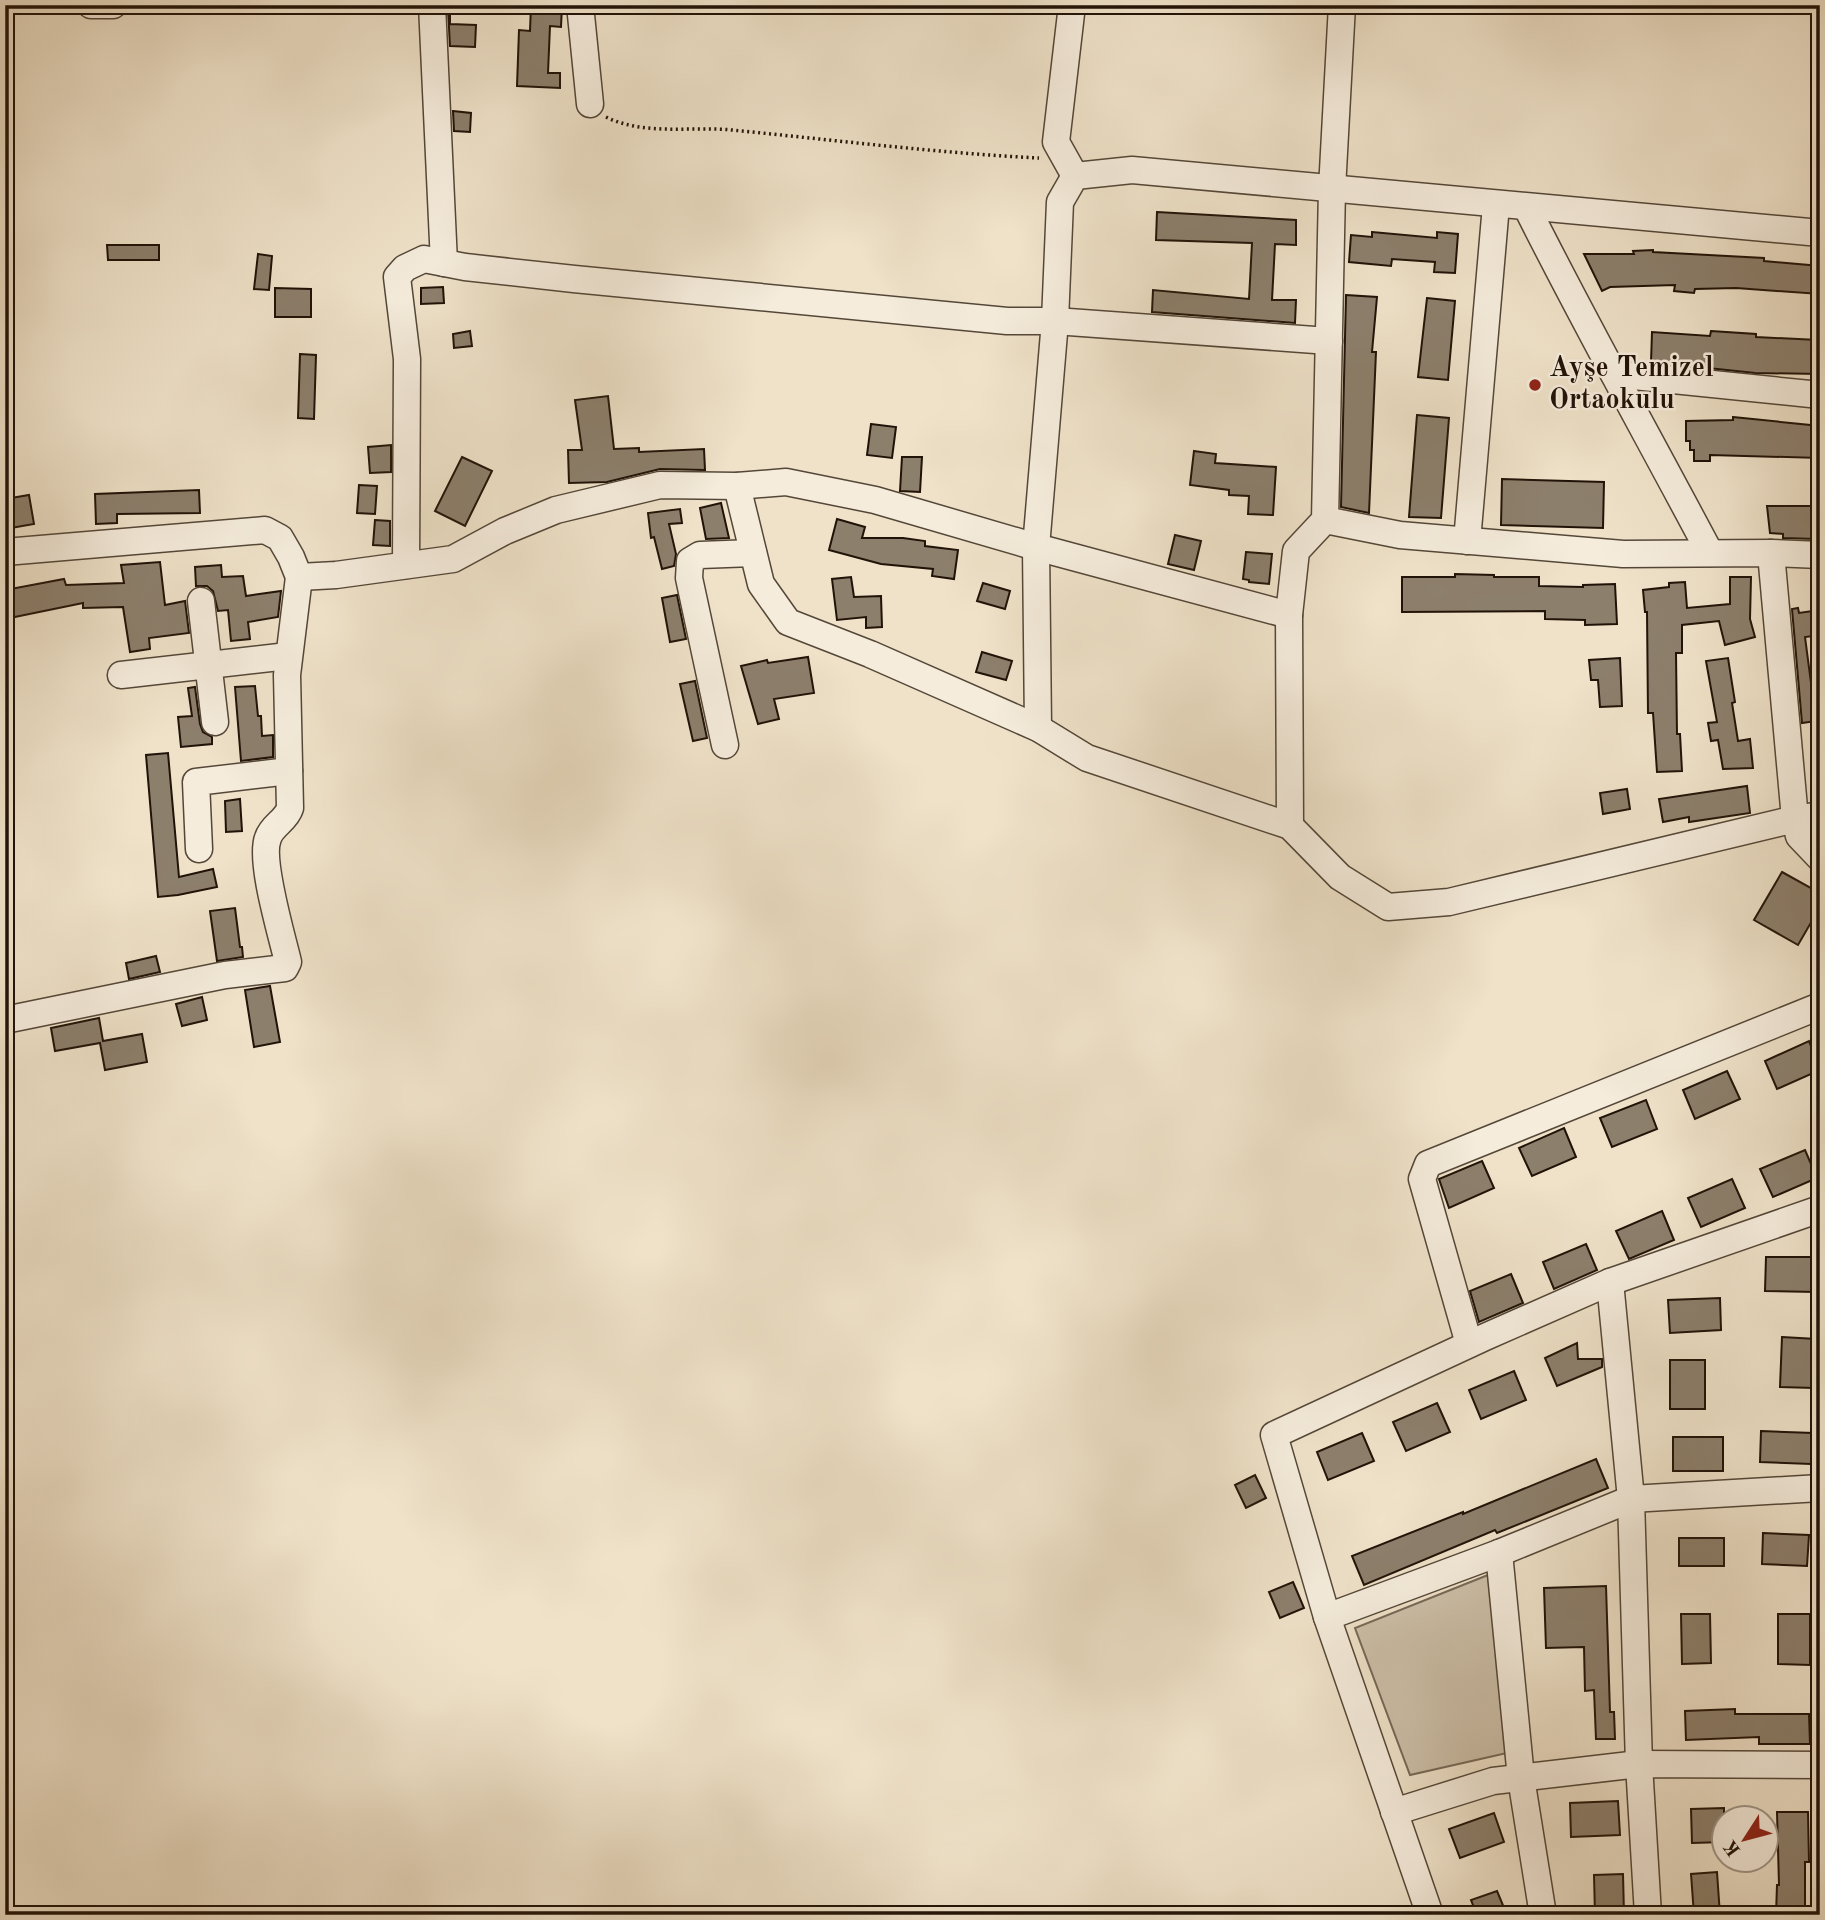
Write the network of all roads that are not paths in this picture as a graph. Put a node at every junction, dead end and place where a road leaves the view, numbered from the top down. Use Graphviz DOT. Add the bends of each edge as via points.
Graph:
graph roads {
  1 [pos="91,5"];
  2 [pos="113,5"];
  3 [pos="432,5"];
  4 [pos="580,5"];
  5 [pos="1072,5"];
  6 [pos="1342,5"];
  7 [pos="590,104"];
  8 [pos="1075,176"];
  9 [pos="1332,189"];
  10 [pos="1496,205"];
  11 [pos="1527,208"];
  12 [pos="1820,233"];
  13 [pos="444,263"];
  14 [pos="1055,321"];
  15 [pos="1329,341"];
  16 [pos="1614,374"];
  17 [pos="1820,395"];
  18 [pos="737,486"];
  19 [pos="1325,520"];
  20 [pos="1467,541"];
  21 [pos="1036,547"];
  22 [pos="5,552"];
  23 [pos="753,553"];
  24 [pos="1710,553"];
  25 [pos="1772,553"];
  26 [pos="1820,555"];
  27 [pos="406,565"];
  28 [pos="299,577"];
  29 [pos="201,601"];
  30 [pos="1289,615"];
  31 [pos="289,656"];
  32 [pos="208,665"];
  33 [pos="121,675"];
  34 [pos="215,722"];
  35 [pos="1038,728"];
  36 [pos="725,745"];
  37 [pos="289,771"];
  38 [pos="1807,817"];
  39 [pos="1290,826"];
  40 [pos="199,849"];
  41 [pos="1820,858"];
  42 [pos="1820,1006"];
  43 [pos="5,1020"];
  44 [pos="1820,1209"];
  45 [pos="1611,1282"];
  46 [pos="1469,1344"];
  47 [pos="1820,1488"];
  48 [pos="1631,1499"];
  49 [pos="1499,1553"];
  50 [pos="1327,1617"];
  51 [pos="1639,1764"];
  52 [pos="1820,1765"];
  53 [pos="1521,1778"];
  54 [pos="1394,1812"];
  55 [pos="1430,1915"];
  56 [pos="1543,1915"];
  57 [pos="1648,1915"];
  1 -- 2 [label="street"];
  3 -- 13 [label="street"];
  4 -- 7 [label="street"];
  5 -- 8 [label="street" via="1056,142"];
  6 -- 9 [label="street"];
  8 -- 9 [label="street" via="1132,170"];
  8 -- 14 [label="street" via="1060,202"];
  9 -- 10 [label="street"];
  9 -- 15 [label="street"];
  10 -- 11 [label="street"];
  10 -- 20 [label="street"];
  11 -- 12 [label="street"];
  11 -- 16 [label="street"];
  13 -- 14 [label="street" via="1007,321"];
  13 -- 27 [label="street" via="424,259 397,277 407,359"];
  14 -- 15 [label="street"];
  14 -- 21 [label="street"];
  15 -- 19 [label="street"];
  16 -- 17 [label="street"];
  16 -- 24 [label="street"];
  18 -- 21 [label="street" via="786,482 862,497"];
  18 -- 23 [label="street"];
  18 -- 27 [label="street" via="660,485 611,495 543,515 453,559"];
  19 -- 20 [label="street" via="1400,536"];
  19 -- 30 [label="street" via="1296,551"];
  20 -- 24 [label="street" via="1623,554"];
  21 -- 30 [label="street"];
  21 -- 35 [label="street"];
  22 -- 28 [label="street" via="265,530 280,538"];
  23 -- 35 [label="street" via="761,584 788,622"];
  23 -- 36 [label="street" via="700,555 690,561 689,578"];
  24 -- 25 [label="street"];
  25 -- 26 [label="street"];
  25 -- 38 [label="street"];
  27 -- 28 [label="street"];
  28 -- 31 [label="street"];
  29 -- 32 [label="street"];
  30 -- 39 [label="street"];
  31 -- 32 [label="street"];
  31 -- 37 [label="street"];
  32 -- 33 [label="street"];
  32 -- 34 [label="street"];
  35 -- 39 [label="street" via="1087,758"];
  37 -- 40 [label="street" via="196,782"];
  37 -- 43 [label="street" via="290,808 266,844 288,962 285,968 225,975"];
  38 -- 39 [label="street" via="1449,902 1388,907 1340,877"];
  38 -- 41 [label="street" via="1799,836"];
  42 -- 46 [label="street" via="1428,1164 1422,1179"];
  44 -- 45 [label="street"];
  45 -- 46 [label="street"];
  45 -- 48 [label="street"];
  46 -- 50 [label="street" via="1274,1435"];
  47 -- 48 [label="street"];
  48 -- 49 [label="street"];
  48 -- 51 [label="street"];
  49 -- 50 [label="street"];
  49 -- 53 [label="street"];
  50 -- 54 [label="street"];
  51 -- 52 [label="street"];
  51 -- 53 [label="street"];
  51 -- 57 [label="street"];
  53 -- 54 [label="street" via="1493,1781"];
  53 -- 56 [label="street"];
  54 -- 55 [label="street"];
}
